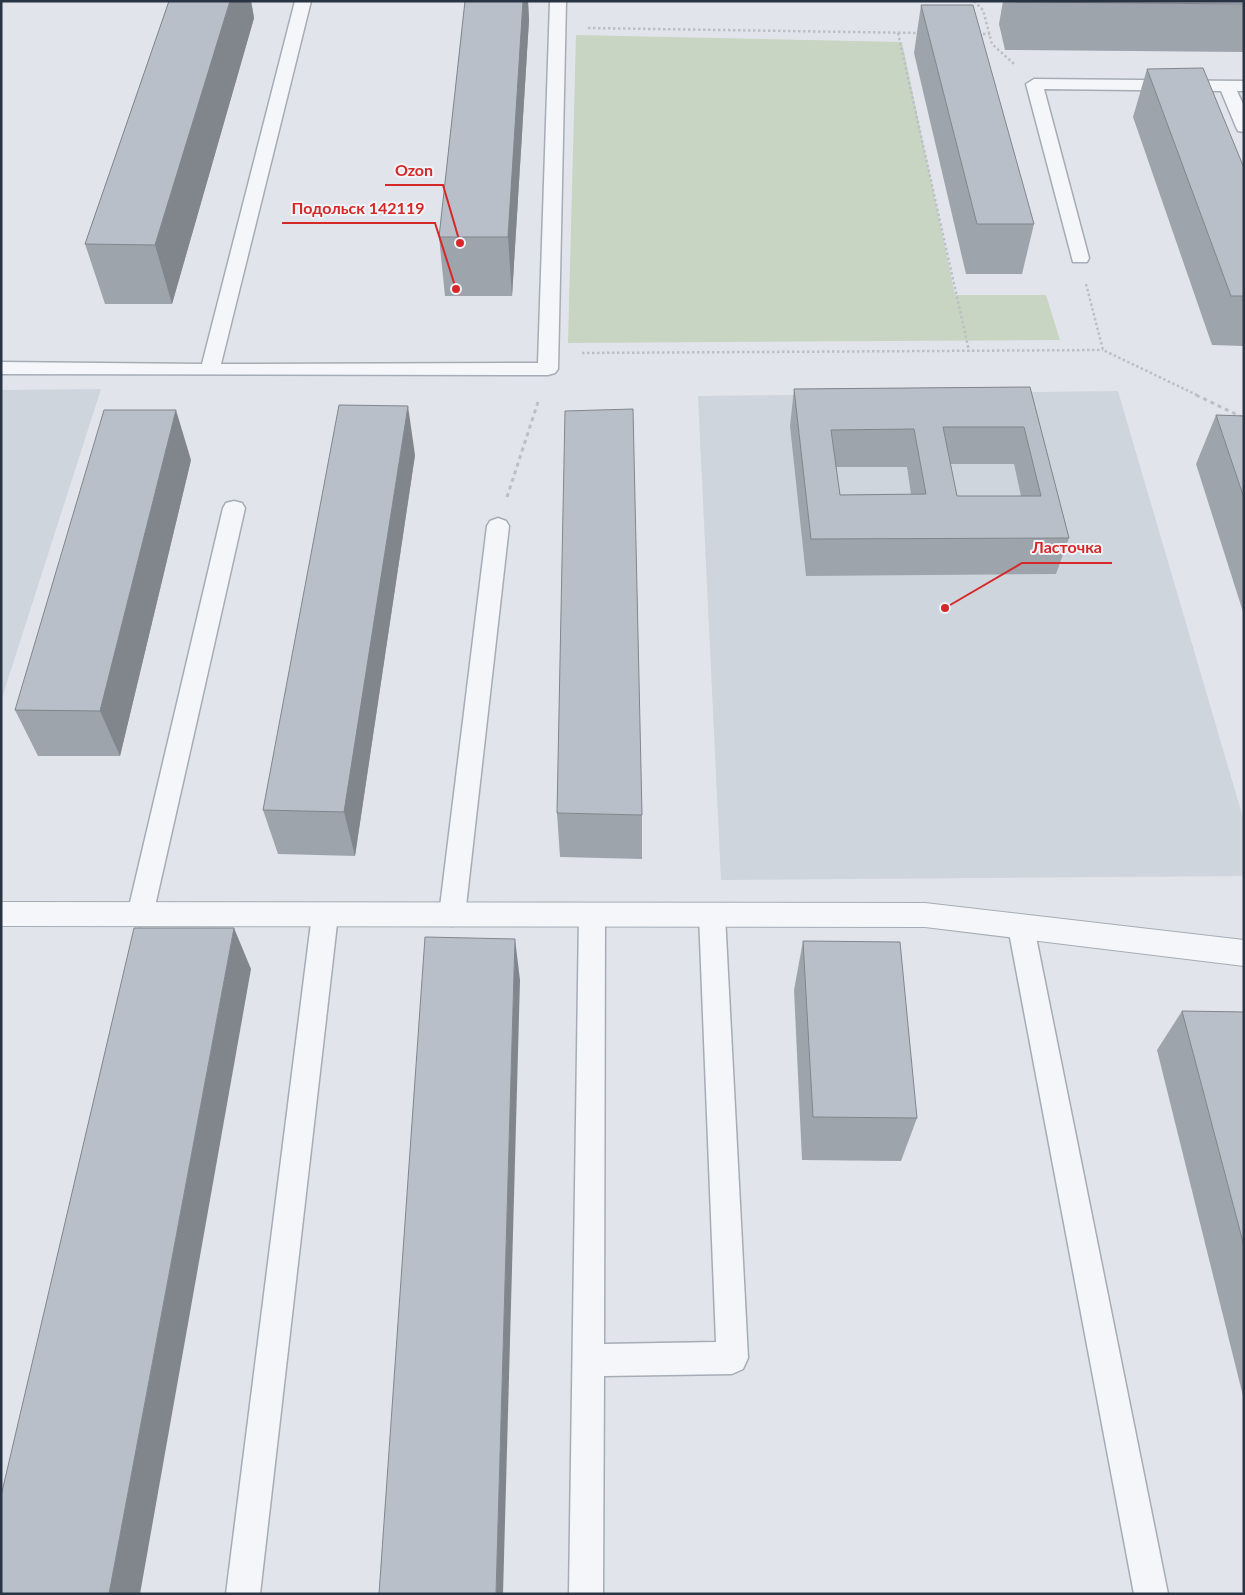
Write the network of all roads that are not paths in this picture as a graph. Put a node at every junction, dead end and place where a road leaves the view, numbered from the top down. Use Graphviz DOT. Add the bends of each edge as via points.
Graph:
graph roads {
  1 [pos="302,1"];
  2 [pos="558,1"];
  3 [pos="1227,86"];
  4 [pos="1244,86"];
  5 [pos="1244,127"];
  6 [pos="1080,258"];
  7 [pos="1,368"];
  8 [pos="210,370"];
  9 [pos="234,508"];
  10 [pos="498,526"];
  11 [pos="1,914"];
  12 [pos="140,915"];
  13 [pos="325,915"];
  14 [pos="452,915"];
  15 [pos="592,915"];
  16 [pos="712,915"];
  17 [pos="1021,927"];
  18 [pos="1244,953"];
  19 [pos="588,1360"];
  20 [pos="243,1594"];
  21 [pos="586,1594"];
  22 [pos="1151,1594"];
  1 -- 8 [label="lane"];
  2 -- 8 [label="lane" via="548,361"];
  3 -- 4 [label="lane"];
  3 -- 5 [label="lane"];
  3 -- 6 [label="lane" via="1034,84"];
  7 -- 8 [label="lane"];
  9 -- 12 [label="lane"];
  10 -- 14 [label="lane"];
  11 -- 12 [label="street"];
  12 -- 13 [label="street"];
  13 -- 14 [label="street"];
  13 -- 20 [label="lane"];
  14 -- 15 [label="street"];
  15 -- 16 [label="street"];
  15 -- 19 [label="lane"];
  16 -- 17 [label="street" via="925,915"];
  16 -- 19 [label="lane" via="732,1358"];
  17 -- 18 [label="street"];
  17 -- 22 [label="lane"];
  19 -- 21 [label="lane"];
}
